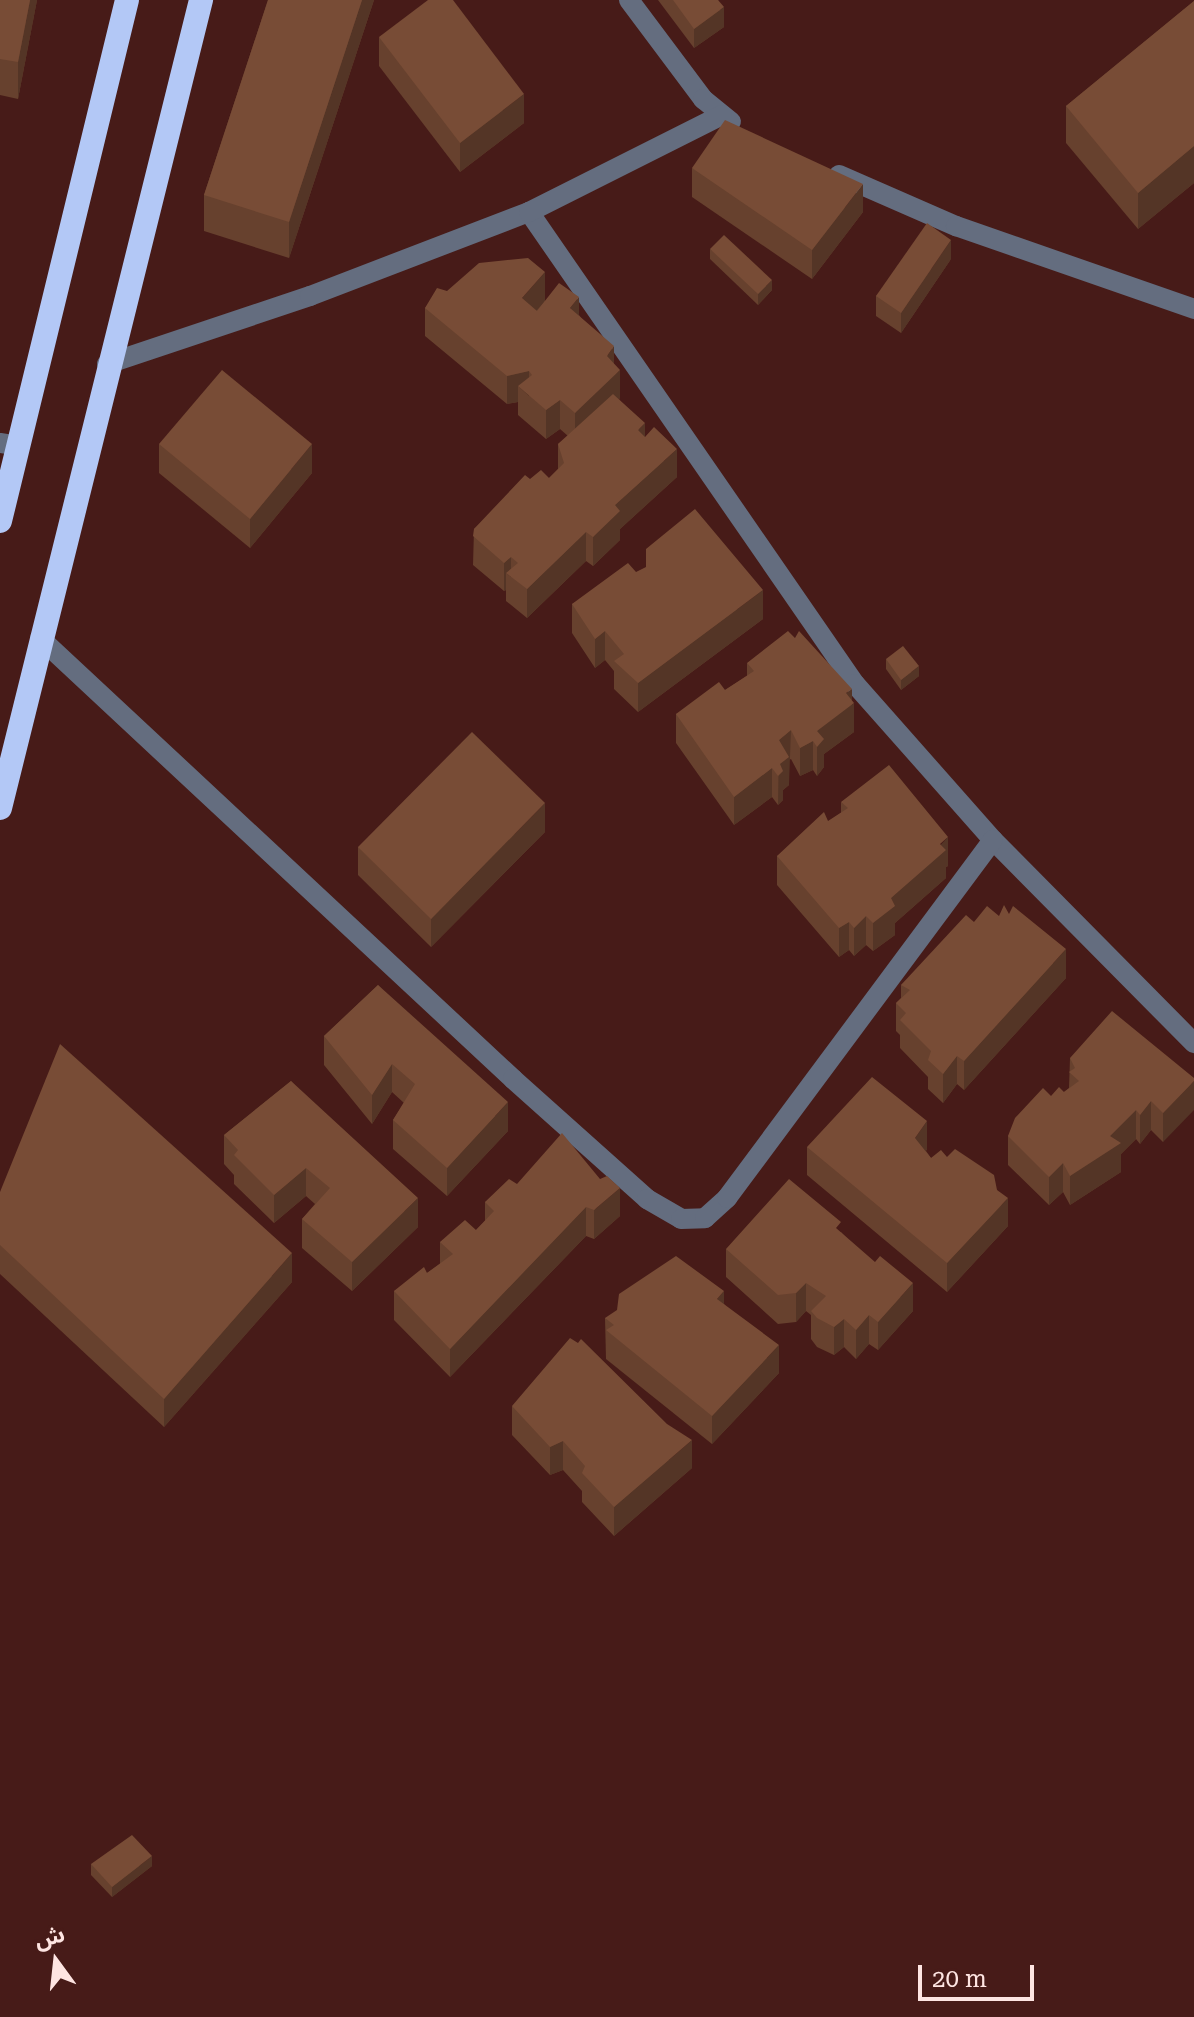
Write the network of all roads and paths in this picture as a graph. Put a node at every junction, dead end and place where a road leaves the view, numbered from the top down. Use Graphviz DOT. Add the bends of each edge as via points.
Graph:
graph roads {
  1 [pos="127,0"];
  2 [pos="201,0"];
  3 [pos="629,0"];
  4 [pos="722,115"];
  5 [pos="754,137"];
  6 [pos="813,164"];
  7 [pos="529,212"];
  8 [pos="1194,309"];
  9 [pos="107,364"];
  10 [pos="10,444"];
  11 [pos="0,521"];
  12 [pos="40,638"];
  13 [pos="0,808"];
  14 [pos="993,840"];
  15 [pos="1194,1043"];
  1 -- 10 [label="highway"];
  2 -- 9 [label="highway"];
  3 -- 4 [label="street" via="703,99"];
  4 -- 5 [label="street"];
  4 -- 7 [label="street"];
  6 -- 8 [label="street" via="956,226"];
  7 -- 9 [label="street" via="310,296"];
  7 -- 14 [label="street" via="855,684"];
  9 -- 12 [label="highway"];
  10 -- 11 [label="highway"];
  12 -- 13 [label="highway"];
  12 -- 14 [label="street" via="524,1089 647,1199 681,1219 705,1218 727,1198"];
  14 -- 15 [label="street"];
}
